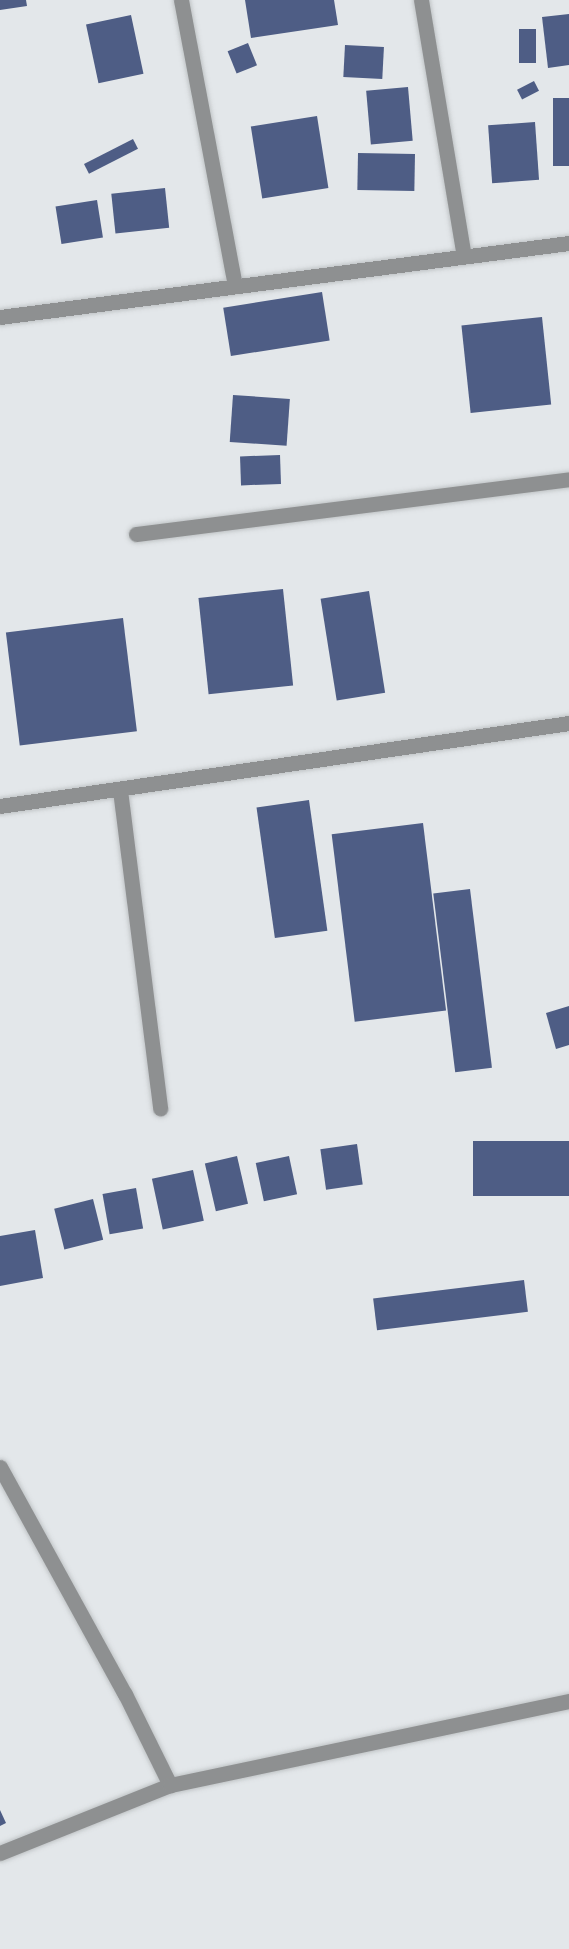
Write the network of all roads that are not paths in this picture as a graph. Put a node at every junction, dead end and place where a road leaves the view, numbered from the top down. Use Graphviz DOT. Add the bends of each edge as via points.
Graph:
graph roads {
  1 [pos="181,0"];
  2 [pos="421,0"];
  3 [pos="569,243"];
  4 [pos="464,256"];
  5 [pos="235,286"];
  6 [pos="0,317"];
  7 [pos="569,479"];
  8 [pos="136,534"];
  9 [pos="569,723"];
  10 [pos="120,790"];
  11 [pos="0,806"];
  12 [pos="160,1108"];
  13 [pos="0,1467"];
  14 [pos="569,1701"];
  15 [pos="170,1785"];
  16 [pos="0,1853"];
  1 -- 5 [label="street"];
  2 -- 4 [label="street"];
  3 -- 4 [label="street"];
  4 -- 5 [label="street"];
  5 -- 6 [label="street"];
  7 -- 8 [label="street"];
  9 -- 10 [label="street"];
  10 -- 11 [label="street"];
  10 -- 12 [label="street"];
  13 -- 15 [label="street" via="125,1694"];
  14 -- 15 [label="street"];
  15 -- 16 [label="street"];
}
